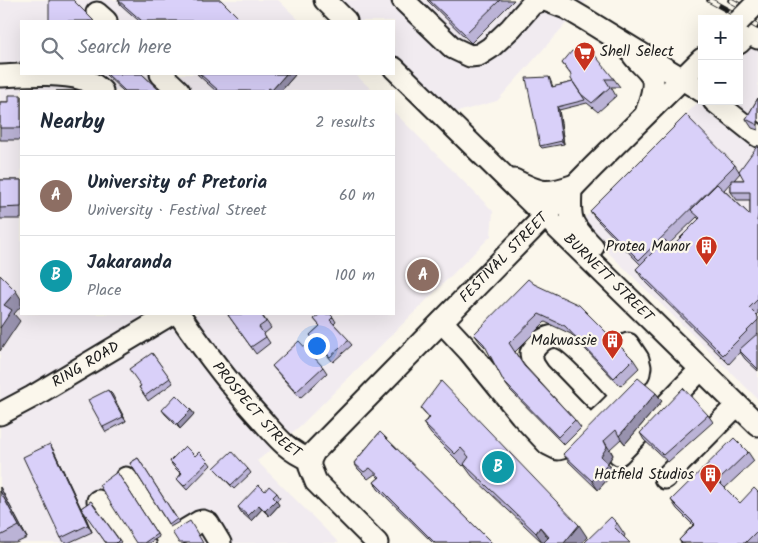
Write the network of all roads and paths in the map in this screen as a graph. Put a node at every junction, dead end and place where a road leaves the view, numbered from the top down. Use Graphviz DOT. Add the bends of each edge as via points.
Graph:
graph roads {
  1 [pos="325,0"];
  2 [pos="403,0"];
  3 [pos="539,1"];
  4 [pos="758,2"];
  5 [pos="743,17"];
  6 [pos="345,20"];
  7 [pos="758,38"];
  8 [pos="743,39"];
  9 [pos="621,41"];
  10 [pos="702,60"];
  11 [pos="395,69"];
  12 [pos="37,75"];
  13 [pos="37,75"];
  14 [pos="162,75"];
  15 [pos="0,76"];
  16 [pos="695,84"];
  17 [pos="101,90"];
  18 [pos="178,90"];
  19 [pos="719,105"];
  20 [pos="646,114"];
  21 [pos="758,136"];
  22 [pos="503,175"];
  23 [pos="574,187"];
  24 [pos="544,216"];
  25 [pos="169,315"];
  26 [pos="180,315"];
  27 [pos="442,322"];
  28 [pos="661,331"];
  29 [pos="628,344"];
  30 [pos="701,369"];
  31 [pos="622,396"];
  32 [pos="737,405"];
  33 [pos="0,414"];
  34 [pos="758,425"];
  35 [pos="590,426"];
  36 [pos="619,454"];
  37 [pos="310,460"];
  38 [pos="126,478"];
  39 [pos="665,478"];
  40 [pos="98,501"];
  41 [pos="166,541"];
  42 [pos="129,543"];
  43 [pos="220,543"];
  44 [pos="377,543"];
  1 -- 6 [label="street"];
  2 -- 3 [label="street" via="453,48 470,56 490,48"];
  3 -- 9 [label="street" via="566,8"];
  4 -- 5 [label="street, bridge"];
  7 -- 8 [label="street" via="749,33"];
  9 -- 16 [label="street"];
  9 -- 20 [label="street" via="653,79"];
  10 -- 16 [label="street, FESTIVAL STREET"];
  11 -- 22 [label="street, BURNETT STREET"];
  12 -- 17 [label="street" via="84,79"];
  13 -- 15 [label="street"];
  14 -- 18 [label="street"];
  16 -- 20 [label="street, FESTIVAL STREET"];
  19 -- 21 [label="street"];
  20 -- 23 [label="street, FESTIVAL STREET"];
  22 -- 23 [label="street" via="533,190 545,192"];
  22 -- 24 [label="street, BURNETT STREET"];
  23 -- 24 [label="street, FESTIVAL STREET"];
  23 -- 28 [label="street" via="571,218 576,230 646,303"];
  24 -- 27 [label="street, FESTIVAL STREET"];
  24 -- 28 [label="street, BURNETT STREET"];
  25 -- 33 [label="street, RING ROAD"];
  26 -- 37 [label="street, PROSPECT STREET" via="245,402 286,447"];
  27 -- 35 [label="street" via="548,444 558,449 569,446"];
  27 -- 37 [label="street, FESTIVAL STREET" via="314,452"];
  28 -- 30 [label="street, BURNETT STREET"];
  29 -- 31 [label="street" via="640,367 635,380"];
  30 -- 32 [label="street, BURNETT STREET"];
  30 -- 36 [label="street"];
  31 -- 35 [label="street"];
  31 -- 35 [label="street" via="572,344 560,337 538,342 531,353 533,364"];
  32 -- 34 [label="street, BURNETT STREET"];
  32 -- 39 [label="street"];
  37 -- 44 [label="street, PROSPECT STREET" via="316,482"];
  38 -- 41 [label="street"];
  40 -- 42 [label="street"];
  41 -- 43 [label="street" via="204,521"];
}
